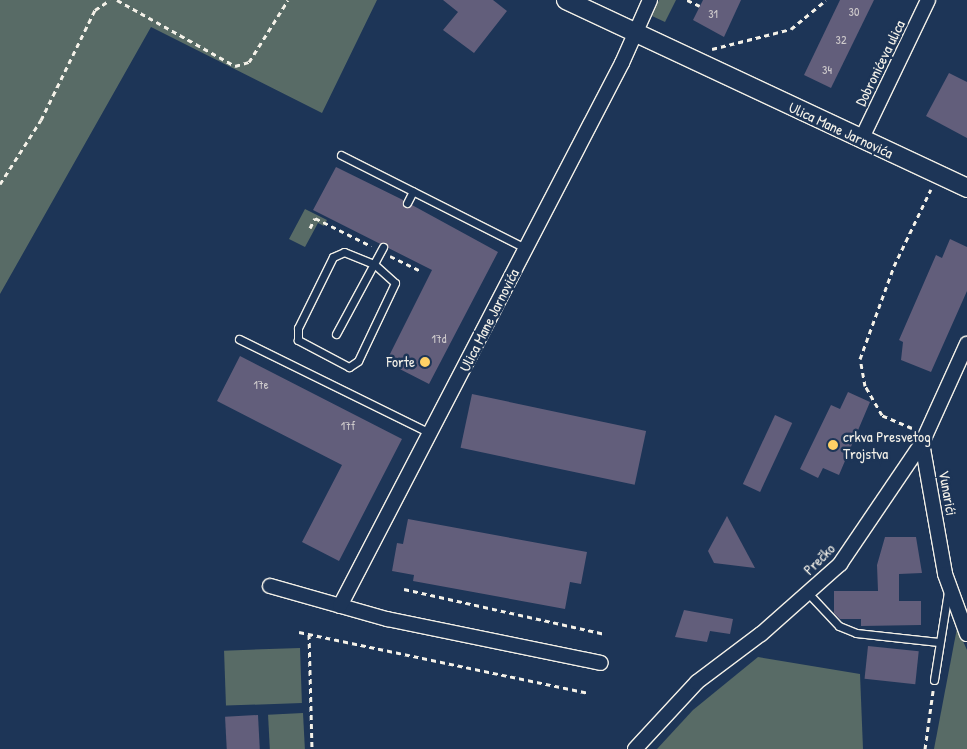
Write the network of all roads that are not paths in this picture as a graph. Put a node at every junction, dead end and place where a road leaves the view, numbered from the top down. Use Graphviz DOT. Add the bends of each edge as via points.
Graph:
graph roads {
  1 [pos="566,0"];
  2 [pos="650,0"];
  3 [pos="928,0"];
  4 [pos="635,32"];
  5 [pos="861,140"];
  6 [pos="341,155"];
  7 [pos="967,188"];
  8 [pos="413,192"];
  9 [pos="407,202"];
  10 [pos="525,248"];
  11 [pos="382,249"];
  12 [pos="374,264"];
  13 [pos="336,334"];
  14 [pos="239,339"];
  15 [pos="967,344"];
  16 [pos="430,433"];
  17 [pos="924,439"];
  18 [pos="950,585"];
  19 [pos="270,586"];
  20 [pos="808,593"];
  21 [pos="340,606"];
  22 [pos="967,634"];
  23 [pos="939,642"];
  24 [pos="601,662"];
  25 [pos="934,680"];
  26 [pos="635,749"];
  1 -- 4 [label="street, Ulica Mane Jarnovića"];
  2 -- 4 [label="street"];
  3 -- 5 [label="street, Dobronićeva ulica"];
  4 -- 5 [label="street, Ulica Mane Jarnovića"];
  4 -- 10 [label="street, Ulica Mane Jarnovića"];
  5 -- 7 [label="street, Ulica Mane Jarnovića"];
  6 -- 8 [label="lane"];
  8 -- 9 [label="lane"];
  8 -- 10 [label="lane"];
  10 -- 16 [label="street, Ulica Mane Jarnovića"];
  11 -- 12 [label="lane"];
  12 -- 12 [label="lane" via="344,252 333,257 298,328 300,344 342,366 358,361 394,291 392,278"];
  12 -- 13 [label="lane"];
  14 -- 16 [label="lane"];
  15 -- 17 [label="street, Prečko"];
  16 -- 21 [label="street, Ulica Mane Jarnovića"];
  17 -- 18 [label="street, Vunarići"];
  17 -- 20 [label="street, Prečko" via="840,564"];
  18 -- 22 [label="street, Vunarići"];
  18 -- 23 [label="lane"];
  19 -- 21 [label="street"];
  20 -- 23 [label="lane" via="839,626 856,633"];
  20 -- 26 [label="street, Prečko" via="697,682"];
  21 -- 24 [label="street"];
  23 -- 25 [label="lane"];
}
